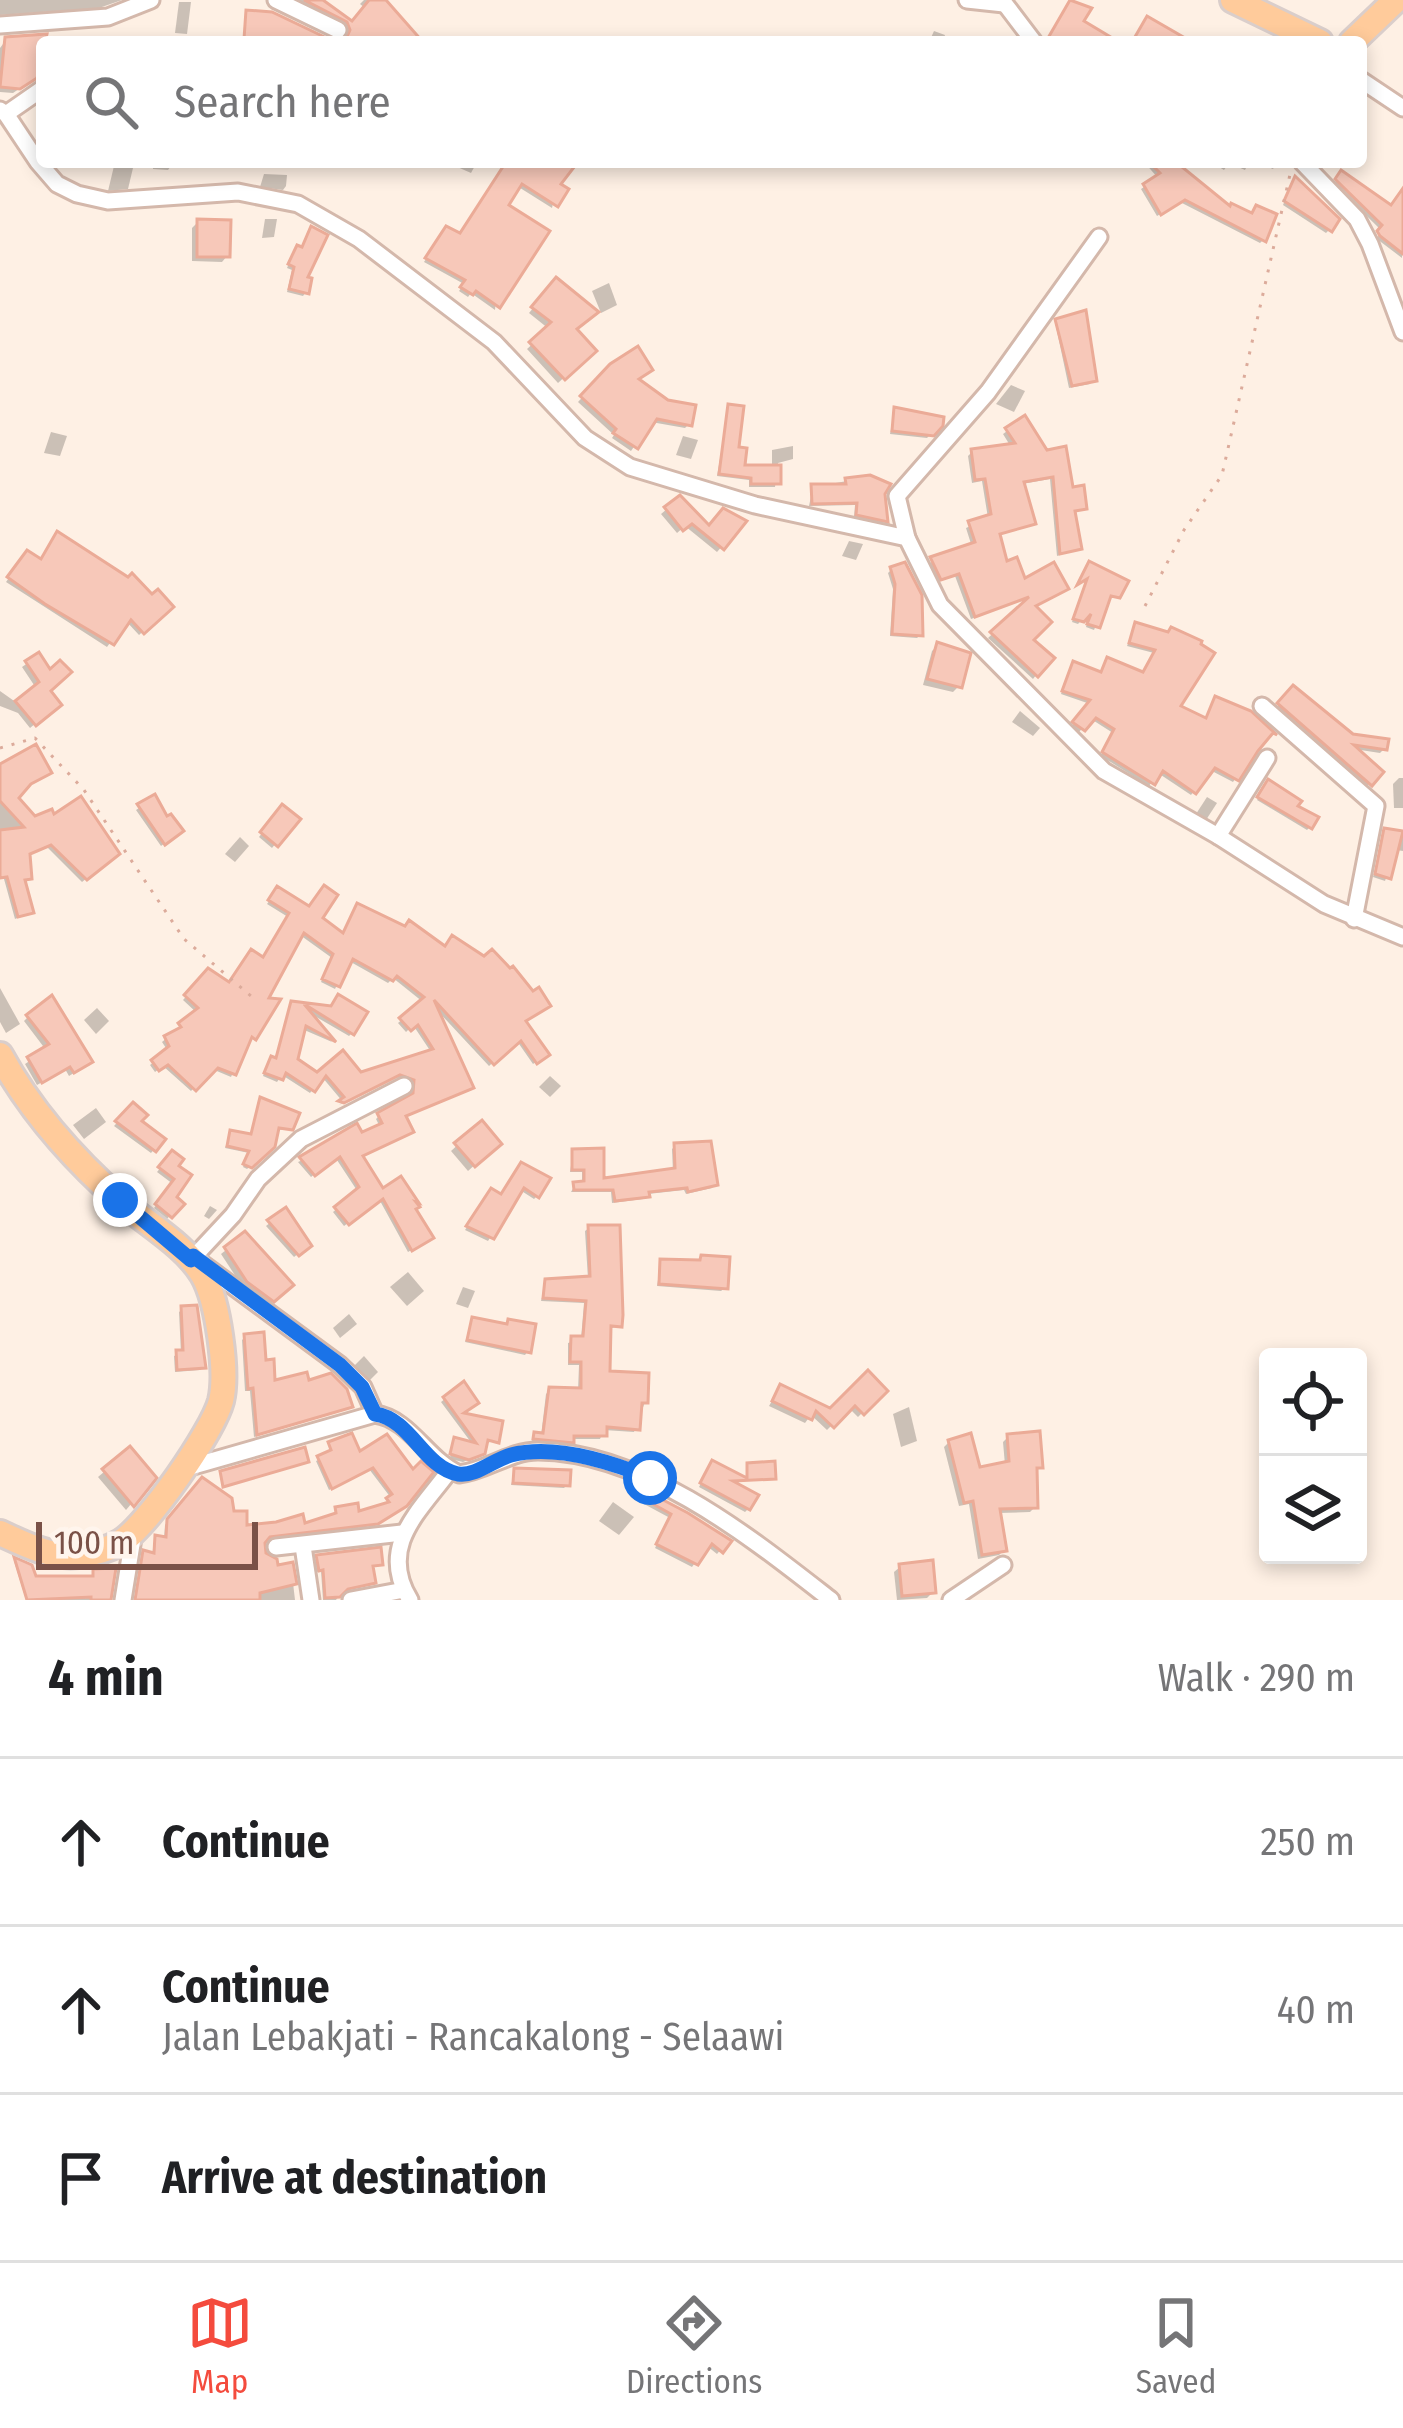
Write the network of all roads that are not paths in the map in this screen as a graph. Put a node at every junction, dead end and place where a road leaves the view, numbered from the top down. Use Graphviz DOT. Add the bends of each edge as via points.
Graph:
graph roads {
  1 [pos="151,0"];
  2 [pos="276,0"];
  3 [pos="967,0"];
  4 [pos="1233,0"];
  5 [pos="1396,0"];
  6 [pos="1003,2"];
  7 [pos="0,25"];
  8 [pos="338,30"];
  9 [pos="1029,36"];
  10 [pos="1308,36"];
  11 [pos="1358,36"];
  12 [pos="1367,84"];
  13 [pos="36,93"];
  14 [pos="1403,108"];
  15 [pos="3,112"];
  16 [pos="36,156"];
  17 [pos="45,168"];
  18 [pos="1308,168"];
  19 [pos="1100,237"];
  20 [pos="1403,332"];
  21 [pos="907,538"];
  22 [pos="1262,706"];
  23 [pos="1267,758"];
  24 [pos="1218,836"];
  25 [pos="1354,919"];
  26 [pos="1403,937"];
  27 [pos="0,1055"];
  28 [pos="404,1086"];
  29 [pos="192,1258"];
  30 [pos="375,1414"];
  31 [pos="180,1470"];
  32 [pos="450,1470"];
  33 [pos="134,1532"];
  34 [pos="0,1533"];
  35 [pos="402,1533"];
  36 [pos="304,1546"];
  37 [pos="277,1547"];
  38 [pos="1003,1565"];
  39 [pos="407,1595"];
  40 [pos="123,1600"];
  41 [pos="311,1600"];
  42 [pos="351,1600"];
  43 [pos="831,1600"];
  44 [pos="951,1600"];
  1 -- 7 [label="street" via="108,17"];
  2 -- 8 [label="street"];
  3 -- 6 [label="street"];
  4 -- 10 [label="main road"];
  5 -- 11 [label="main road"];
  6 -- 9 [label="street"];
  12 -- 14 [label="street"];
  13 -- 15 [label="street"];
  15 -- 16 [label="street"];
  17 -- 21 [label="street" via="76,194 108,201 238,192 298,204 494,342 585,438 630,467"];
  18 -- 20 [label="street" via="1357,219"];
  19 -- 21 [label="street" via="988,392 897,496"];
  21 -- 24 [label="street" via="940,605 1078,748 1133,791"];
  22 -- 25 [label="street" via="1376,806"];
  23 -- 24 [label="street"];
  24 -- 25 [label="street"];
  25 -- 26 [label="street"];
  27 -- 29 [label="main road" via="66,1148"];
  28 -- 29 [label="street" via="302,1139"];
  29 -- 30 [label="street" via="340,1365"];
  29 -- 31 [label="main road" via="213,1308 223,1391"];
  30 -- 31 [label="street"];
  30 -- 32 [label="street" via="401,1425"];
  31 -- 33 [label="main road"];
  32 -- 35 [label="street"];
  32 -- 43 [label="street" via="467,1473 539,1451 623,1467 686,1497"];
  33 -- 34 [label="main road" via="74,1556"];
  33 -- 40 [label="street"];
  35 -- 36 [label="street"];
  35 -- 39 [label="street" via="397,1547"];
  36 -- 37 [label="street"];
  36 -- 41 [label="street"];
  38 -- 44 [label="street"];
  39 -- 42 [label="street"];
}
